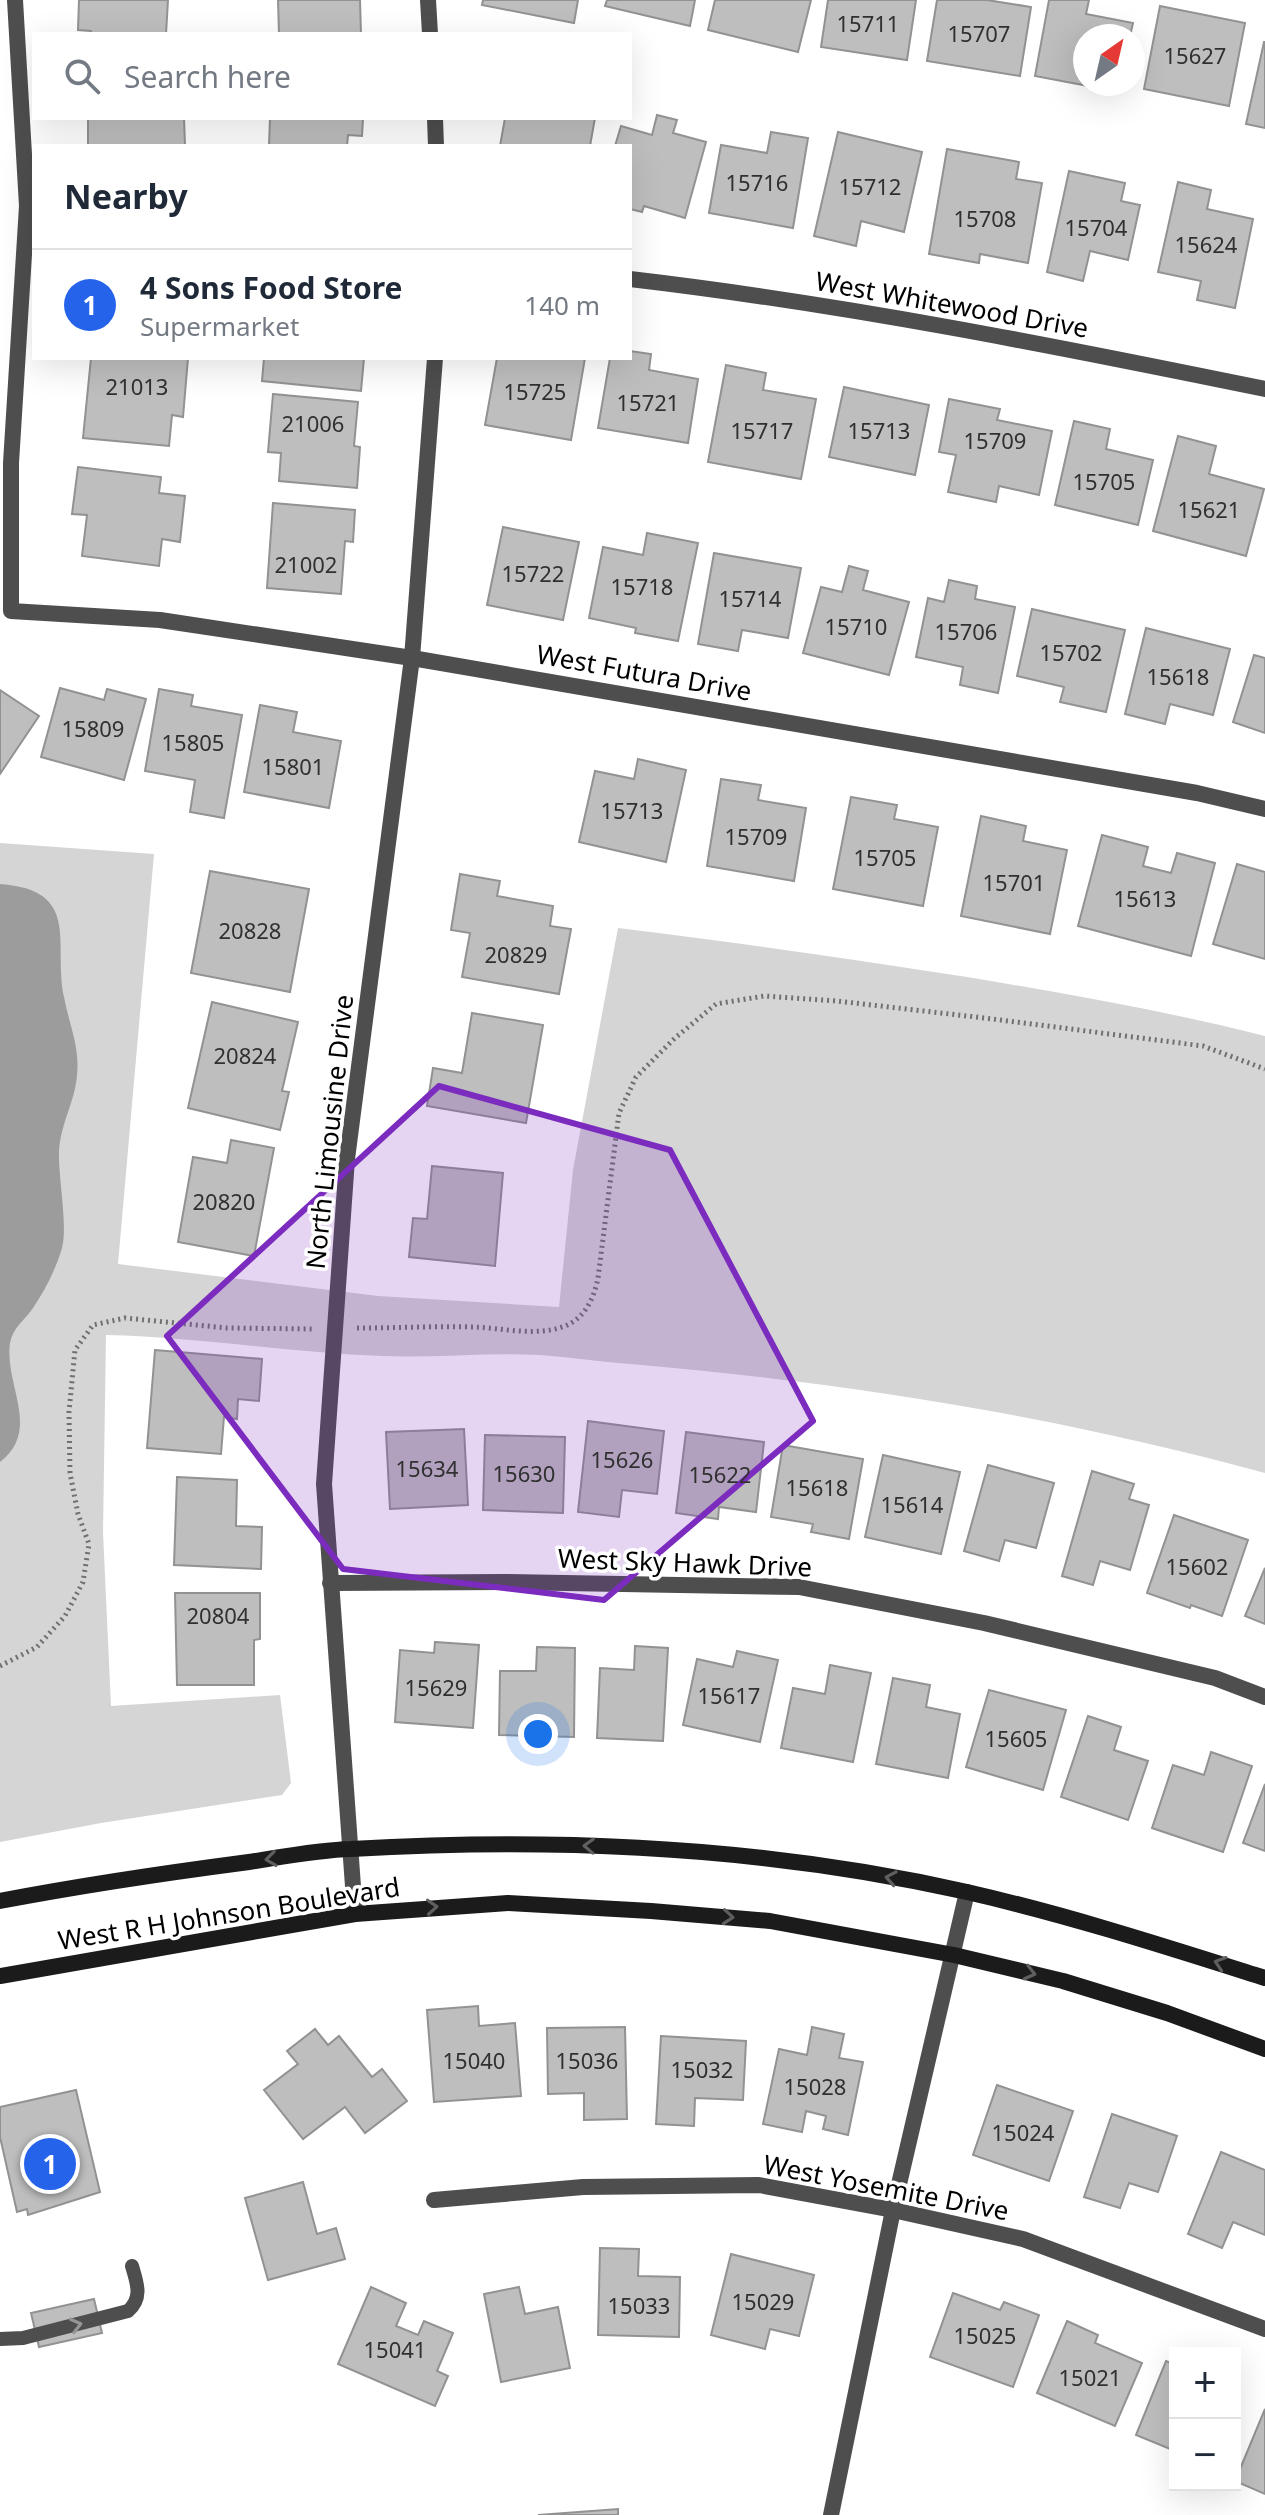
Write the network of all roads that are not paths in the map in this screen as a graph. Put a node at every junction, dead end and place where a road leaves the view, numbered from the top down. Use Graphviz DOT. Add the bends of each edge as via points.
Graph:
graph roads {
  1 [pos="15,0"];
  2 [pos="428,0"];
  3 [pos="430,32"];
  4 [pos="435,120"];
  5 [pos="436,144"];
  6 [pos="632,279"];
  7 [pos="435,360"];
  8 [pos="1265,389"];
  9 [pos="412,658"];
  10 [pos="1265,809"];
  11 [pos="330,1583"];
  12 [pos="1265,1697"];
  13 [pos="348,1849"];
  14 [pos="967,1892"];
  15 [pos="0,1901"];
  16 [pos="355,1914"];
  17 [pos="954,1955"];
  18 [pos="0,1976"];
  19 [pos="1265,1978"];
  20 [pos="1265,2049"];
  21 [pos="434,2200"];
  22 [pos="893,2210"];
  23 [pos="132,2266"];
  24 [pos="1265,2329"];
  25 [pos="0,2339"];
  26 [pos="831,2515"];
  1 -- 9 [label="street, West Futura Drive" via="27,206 11,463 11,611 160,620"];
  2 -- 3 [label="street"];
  4 -- 5 [label="street"];
  6 -- 8 [label="street, West Whitewood Drive" via="1022,339"];
  7 -- 9 [label="street, North Limousine Drive"];
  9 -- 10 [label="street, West Futura Drive"];
  9 -- 11 [label="street, North Limousine Drive" via="347,1159 324,1484"];
  11 -- 12 [label="street, West Sky Hawk Drive" via="799,1587 984,1623 1215,1678"];
  11 -- 13 [label="street, North Limousine Drive"];
  14 -- 13 [label="main road, West R H Johnson Boulevard, one-way" via="810,1864 667,1850 584,1845"];
  13 -- 15 [label="main road, West R H Johnson Boulevard, one-way" via="128,1877"];
  13 -- 16 [label="street, North Limousine Drive"];
  14 -- 17 [label="street"];
  19 -- 14 [label="main road, West R H Johnson Boulevard, one-way"];
  16 -- 17 [label="main road, West R H Johnson Boulevard, one-way" via="508,1903 651,1911 770,1921"];
  16 -- 18 [label="main road, West R H Johnson Boulevard"];
  17 -- 20 [label="main road, West R H Johnson Boulevard, one-way" via="1063,1981"];
  17 -- 22 [label="street"];
  21 -- 22 [label="street, West Yosemite Drive" via="583,2187 759,2185"];
  22 -- 24 [label="street, West Yosemite Drive" via="1023,2239"];
  22 -- 26 [label="street"];
  25 -- 23 [label="lane, one-way" via="128,2311 138,2291"];
}
